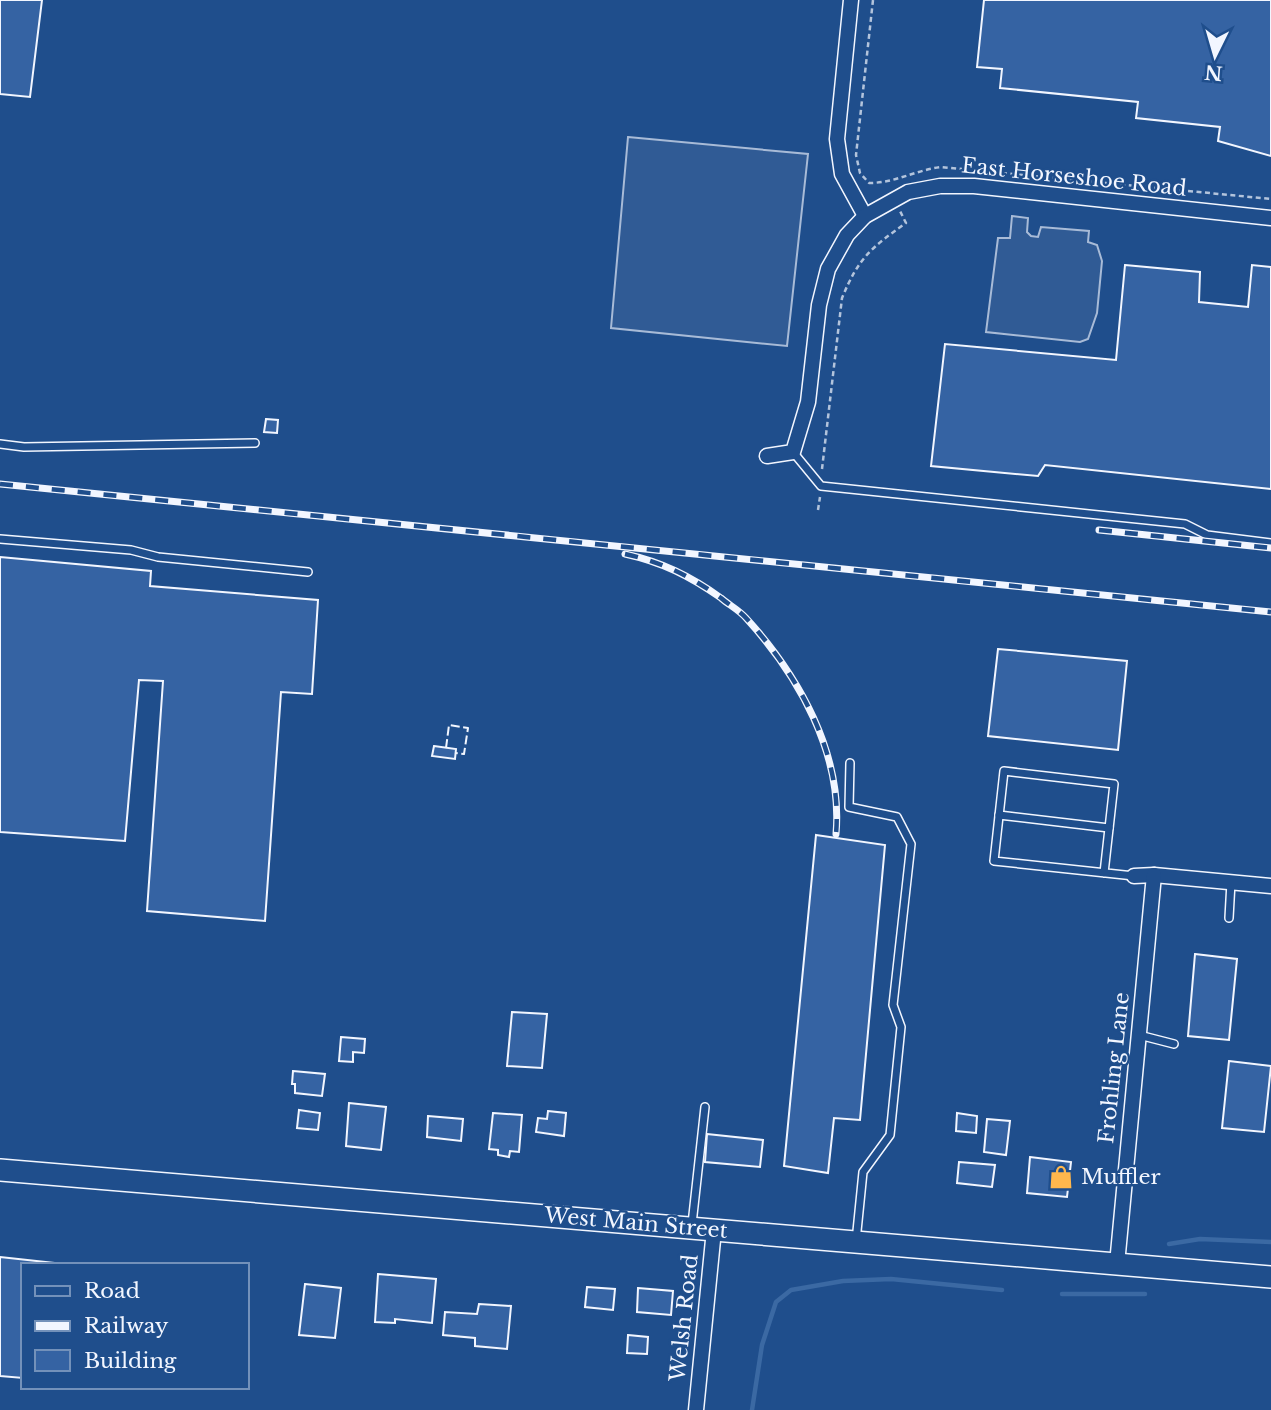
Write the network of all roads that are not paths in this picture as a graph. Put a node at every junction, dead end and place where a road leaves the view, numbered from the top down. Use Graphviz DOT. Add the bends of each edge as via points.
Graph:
graph roads {
  1 [pos="851,0"];
  2 [pos="865,216"];
  3 [pos="1271,218"];
  4 [pos="255,443"];
  5 [pos="0,444"];
  6 [pos="793,452"];
  7 [pos="767,456"];
  8 [pos="0,539"];
  9 [pos="1271,543"];
  10 [pos="308,572"];
  11 [pos="850,763"];
  12 [pos="999,816"];
  13 [pos="1109,828"];
  14 [pos="1104,873"];
  15 [pos="1154,875"];
  16 [pos="1134,876"];
  17 [pos="1231,882"];
  18 [pos="1271,886"];
  19 [pos="1229,918"];
  20 [pos="1139,1035"];
  21 [pos="1174,1044"];
  22 [pos="705,1107"];
  23 [pos="0,1170"];
  24 [pos="692,1228"];
  25 [pos="714,1230"];
  26 [pos="856,1242"];
  27 [pos="1116,1264"];
  28 [pos="1271,1278"];
  29 [pos="696,1410"];
  1 -- 2 [label="street" via="837,139 842,174"];
  2 -- 3 [label="street, East Horseshoe Road" via="908,192 974,186"];
  2 -- 6 [label="street, East Horseshoe Road" via="847,235 828,268 818,305 808,402"];
  4 -- 5 [label="lane"];
  6 -- 7 [label="street"];
  6 -- 9 [label="lane" via="821,486 1185,524 1207,535"];
  8 -- 10 [label="lane"];
  11 -- 26 [label="lane" via="849,807 897,817 911,844 893,1005 901,1027 890,1135 863,1172"];
  12 -- 13 [label="lane"];
  12 -- 13 [label="lane" via="1004,771 1114,784"];
  12 -- 14 [label="lane" via="994,861"];
  13 -- 14 [label="lane"];
  14 -- 16 [label="lane"];
  15 -- 16 [label="street"];
  15 -- 17 [label="street"];
  15 -- 20 [label="street, Frohling Lane"];
  17 -- 18 [label="street"];
  17 -- 19 [label="lane"];
  20 -- 21 [label="lane"];
  20 -- 27 [label="street, Frohling Lane"];
  22 -- 24 [label="lane"];
  23 -- 24 [label="main road, West Main Street"];
  24 -- 25 [label="main road, West Main Street"];
  25 -- 26 [label="main road, West Main Street"];
  25 -- 29 [label="street, Welsh Road"];
  26 -- 27 [label="main road, West Main Street"];
  27 -- 28 [label="main road, West Main Street"];
}
